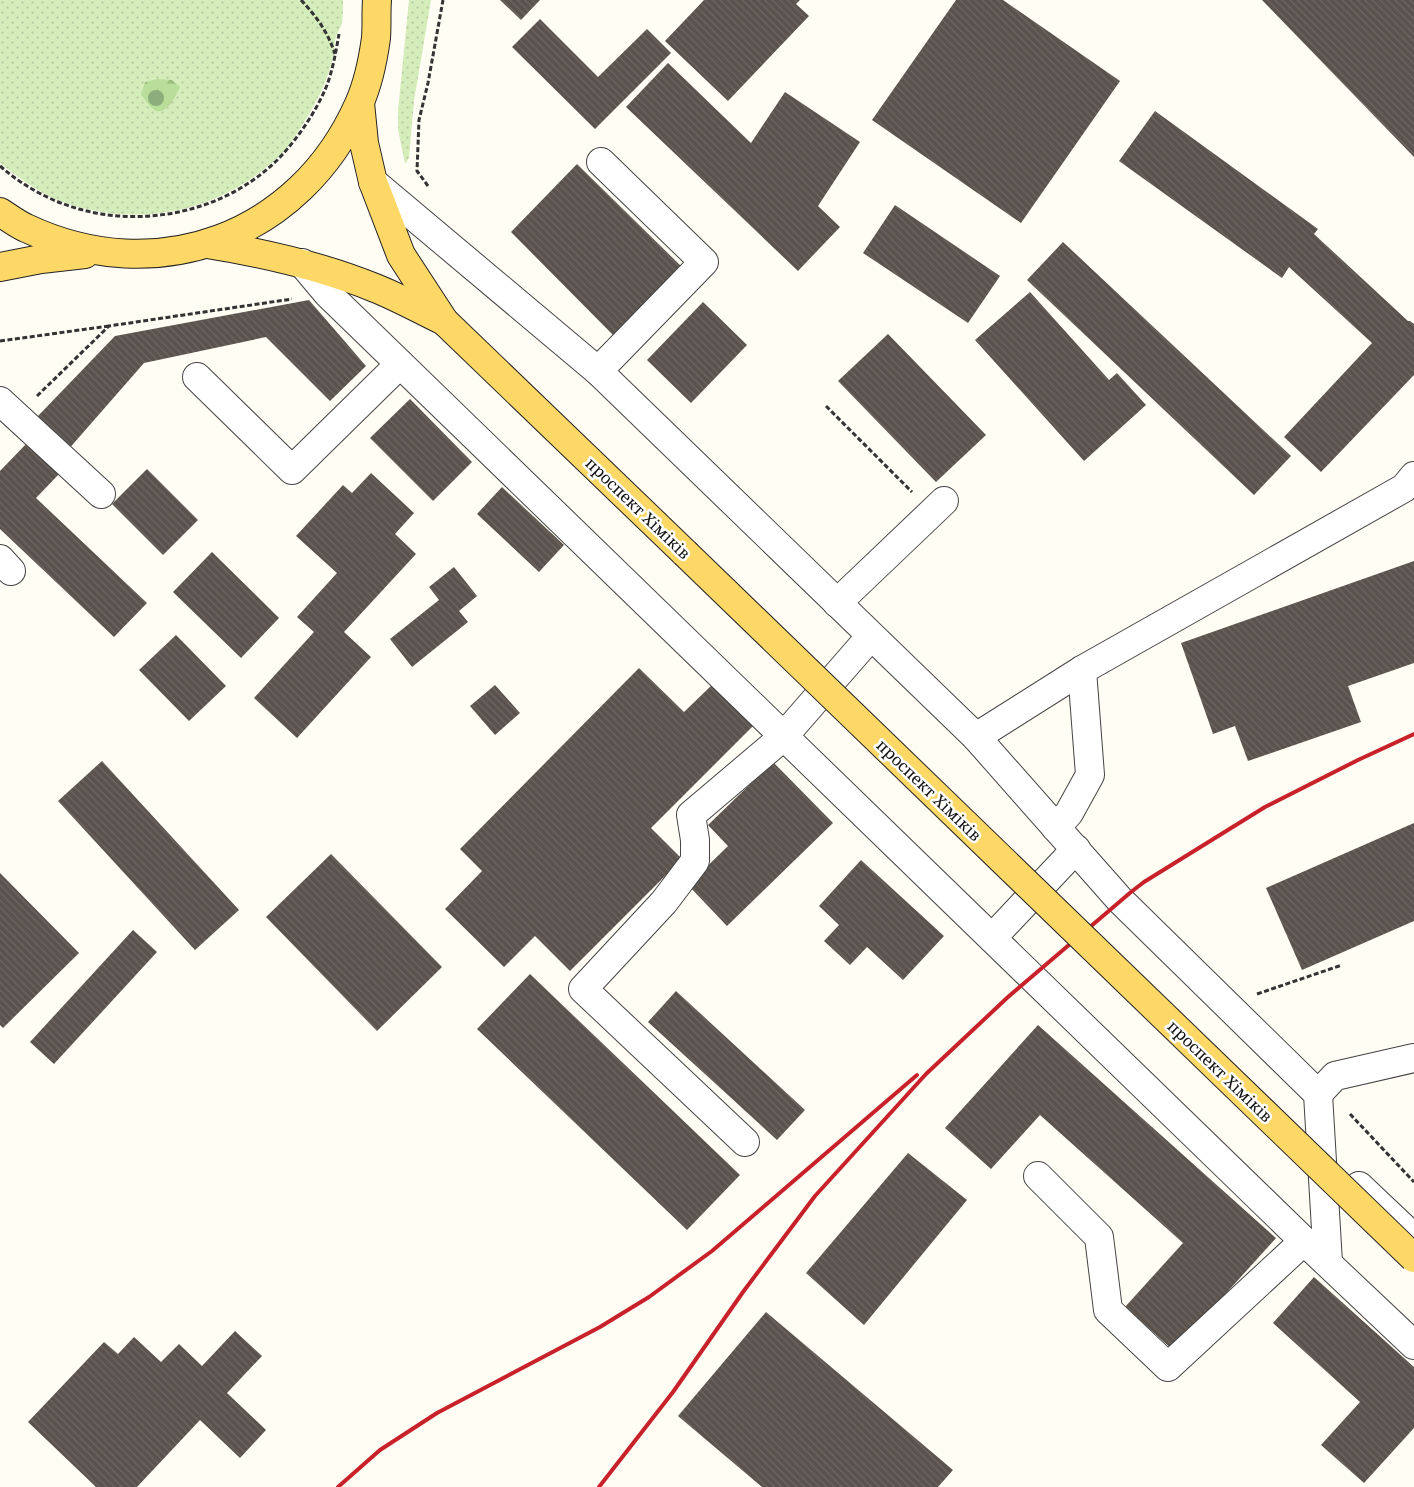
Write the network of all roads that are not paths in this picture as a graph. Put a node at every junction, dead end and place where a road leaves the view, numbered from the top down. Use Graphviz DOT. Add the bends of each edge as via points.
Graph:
graph roads {
  1 [pos="377,1"];
  2 [pos="360,103"];
  3 [pos="601,162"];
  4 [pos="373,182"];
  5 [pos="0,212"];
  6 [pos="207,244"];
  7 [pos="104,252"];
  8 [pos="302,263"];
  9 [pos="0,268"];
  10 [pos="444,321"];
  11 [pos="400,364"];
  12 [pos="598,371"];
  13 [pos="197,377"];
  14 [pos="8,409"];
  15 [pos="1414,476"];
  16 [pos="101,494"];
  17 [pos="938,507"];
  18 [pos="837,603"];
  19 [pos="871,636"];
  20 [pos="1082,670"];
  21 [pos="783,737"];
  22 [pos="976,737"];
  23 [pos="1056,828"];
  24 [pos="1076,850"];
  25 [pos="992,938"];
  26 [pos="1414,1058"];
  27 [pos="1318,1094"];
  28 [pos="745,1142"];
  29 [pos="1321,1151"];
  30 [pos="1038,1176"];
  31 [pos="1414,1238"];
  32 [pos="1304,1241"];
  33 [pos="1414,1258"];
  34 [pos="1328,1263"];
  35 [pos="1414,1345"];
  1 -- 2 [label="main road" via="376,37"];
  2 -- 4 [label="main road" via="364,143"];
  2 -- 6 [label="main road" via="340,141 314,175 283,204 247,227"];
  3 -- 12 [label="street" via="704,262"];
  4 -- 10 [label="main road" via="401,255"];
  4 -- 12 [label="street"];
  5 -- 7 [label="main road" via="24,228 63,243"];
  6 -- 7 [label="main road" via="174,252 139,255"];
  6 -- 8 [label="main road" via="255,251"];
  7 -- 9 [label="main road" via="41,259"];
  8 -- 10 [label="main road" via="374,288"];
  8 -- 11 [label="street" via="328,294"];
  10 -- 33 [label="main road, проспект Хіміків, bridge"];
  11 -- 13 [label="street" via="292,470"];
  11 -- 21 [label="street"];
  12 -- 18 [label="street"];
  14 -- 16 [label="street"];
  15 -- 20 [label="street" via="1404,488"];
  17 -- 18 [label="street"];
  18 -- 19 [label="street"];
  19 -- 21 [label="street"];
  19 -- 22 [label="street"];
  20 -- 22 [label="street"];
  20 -- 23 [label="street" via="1090,775 1069,813"];
  21 -- 25 [label="street"];
  21 -- 28 [label="street" via="692,815 694,861 664,902 583,989"];
  22 -- 23 [label="street"];
  23 -- 24 [label="street"];
  24 -- 25 [label="street"];
  24 -- 27 [label="street" via="1120,900"];
  25 -- 32 [label="street"];
  26 -- 27 [label="street" via="1335,1076"];
  27 -- 29 [label="street"];
  29 -- 31 [label="street"];
  29 -- 34 [label="street"];
  30 -- 32 [label="street" via="1099,1237 1108,1310 1168,1367"];
  32 -- 34 [label="street"];
  34 -- 35 [label="street"];
}
